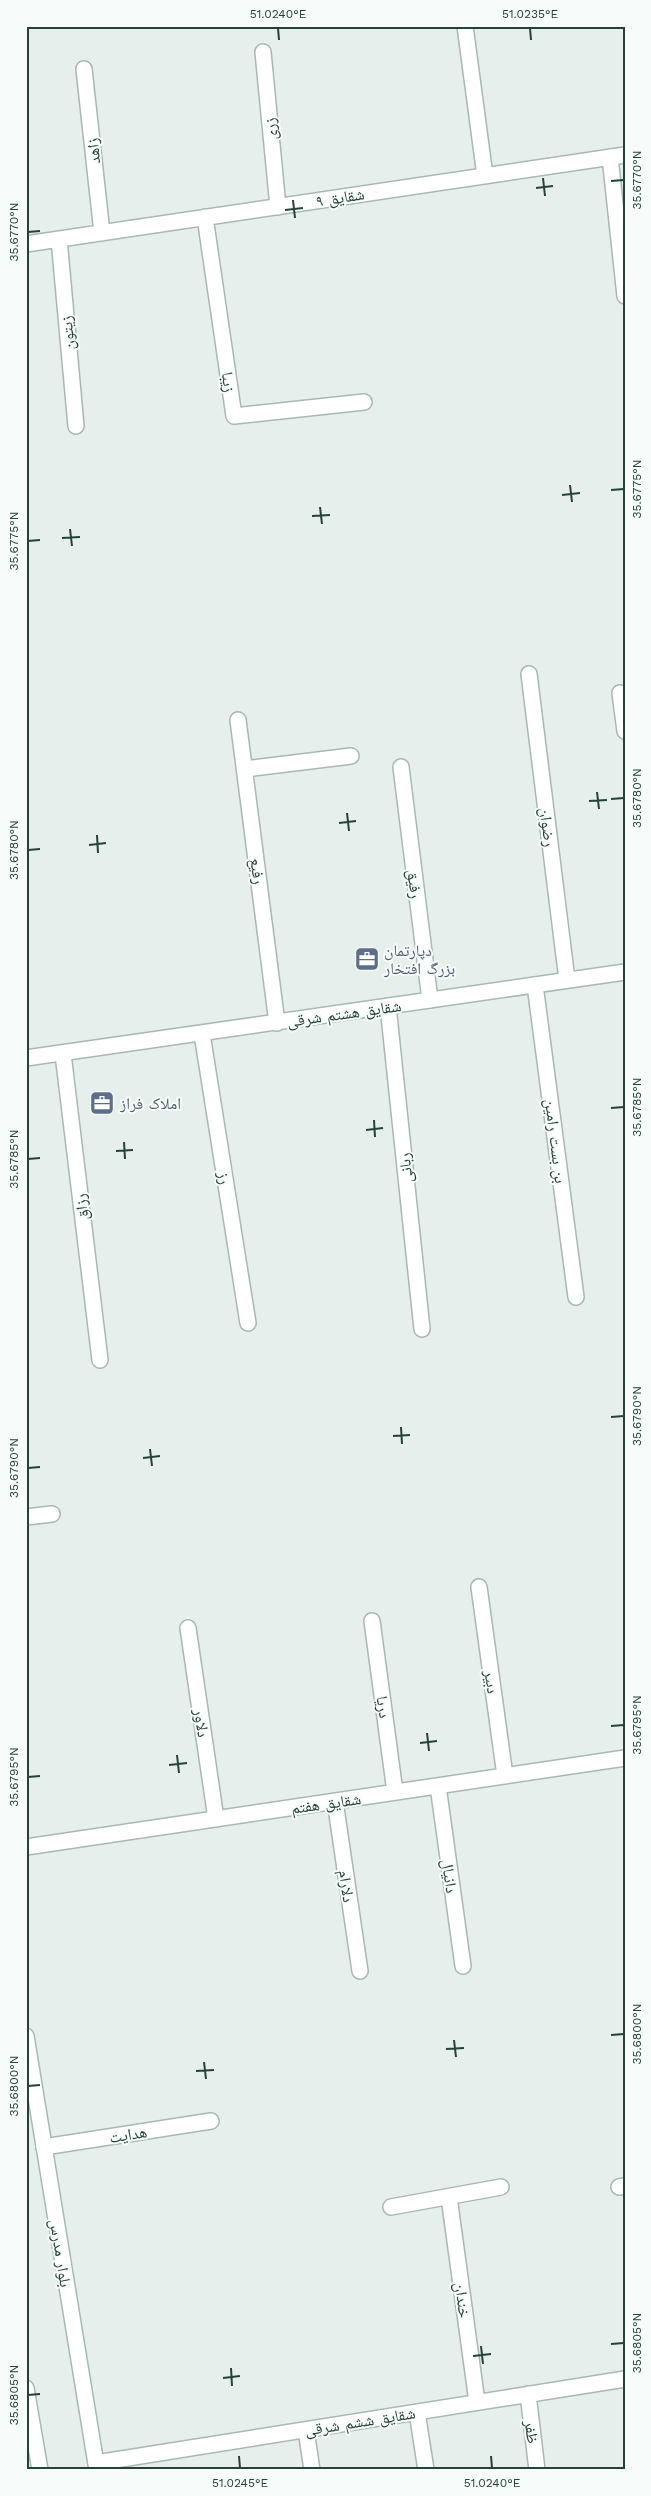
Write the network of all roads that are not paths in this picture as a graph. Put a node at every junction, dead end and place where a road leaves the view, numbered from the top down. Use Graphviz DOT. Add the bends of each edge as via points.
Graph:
graph roads {
  1 [pos="465,26"];
  2 [pos="263,52"];
  3 [pos="84,69"];
  4 [pos="617,156"];
  5 [pos="485,176"];
  6 [pos="278,207"];
  7 [pos="205,217"];
  8 [pos="102,233"];
  9 [pos="59,240"];
  10 [pos="26,244"];
  11 [pos="625,296"];
  12 [pos="364,402"];
  13 [pos="76,426"];
  14 [pos="529,674"];
  15 [pos="620,693"];
  16 [pos="238,720"];
  17 [pos="625,731"];
  18 [pos="350,756"];
  19 [pos="401,767"];
  20 [pos="245,769"];
  21 [pos="625,972"];
  22 [pos="567,980"];
  23 [pos="535,985"];
  24 [pos="430,1000"];
  25 [pos="388,1006"];
  26 [pos="277,1023"];
  27 [pos="202,1034"];
  28 [pos="62,1054"];
  29 [pos="26,1058"];
  30 [pos="26,1070"];
  31 [pos="576,1297"];
  32 [pos="248,1323"];
  33 [pos="422,1328"];
  34 [pos="100,1360"];
  35 [pos="52,1514"];
  36 [pos="26,1517"];
  37 [pos="479,1587"];
  38 [pos="372,1621"];
  39 [pos="188,1628"];
  40 [pos="625,1758"];
  41 [pos="505,1776"];
  42 [pos="438,1786"];
  43 [pos="395,1792"];
  44 [pos="335,1801"];
  45 [pos="216,1818"];
  46 [pos="26,1847"];
  47 [pos="463,1966"];
  48 [pos="360,1971"];
  49 [pos="26,2036"];
  50 [pos="211,2120"];
  51 [pos="44,2148"];
  52 [pos="501,2186"];
  53 [pos="449,2197"];
  54 [pos="391,2207"];
  55 [pos="625,2379"];
  56 [pos="26,2388"];
  57 [pos="528,2394"];
  58 [pos="477,2402"];
  59 [pos="417,2412"];
  60 [pos="306,2430"];
  61 [pos="96,2466"];
  62 [pos="40,2470"];
  63 [pos="312,2470"];
  64 [pos="426,2470"];
  65 [pos="537,2470"];
  1 -- 5 [label="street"];
  2 -- 6 [label="street, زری"];
  3 -- 8 [label="street, زاهد"];
  4 -- 5 [label="street, شقایق ۹"];
  4 -- 11 [label="street"];
  5 -- 6 [label="street, شقایق ۹"];
  6 -- 7 [label="street, شقایق ۹"];
  7 -- 8 [label="street, شقایق ۹"];
  7 -- 12 [label="street, زیبا" via="234,416"];
  8 -- 9 [label="street, شقایق ۹"];
  9 -- 10 [label="street, شقایق ۹"];
  9 -- 13 [label="street, زیتون"];
  14 -- 22 [label="street, رضوان"];
  15 -- 17 [label="street"];
  16 -- 20 [label="street, رفیع"];
  18 -- 20 [label="street"];
  19 -- 24 [label="street, رفیق"];
  20 -- 26 [label="street, رفیع"];
  21 -- 22 [label="street, شقایق هشتم شرقی"];
  22 -- 23 [label="street, شقایق هشتم شرقی"];
  23 -- 24 [label="street, شقایق هشتم شرقی"];
  23 -- 31 [label="street, بن بست رامین"];
  24 -- 25 [label="street, شقایق هشتم شرقی"];
  25 -- 26 [label="street, شقایق هشتم شرقی"];
  25 -- 33 [label="street, ربانی"];
  26 -- 27 [label="street, شقایق هشتم شرقی"];
  27 -- 28 [label="street, شقایق هشتم شرقی"];
  27 -- 32 [label="street, رز"];
  28 -- 29 [label="street, شقایق هشتم شرقی"];
  28 -- 30 [label="street, شقایق هشتم شرقی"];
  28 -- 34 [label="street, رزاق"];
  35 -- 36 [label="street"];
  37 -- 41 [label="street, دبیر"];
  38 -- 43 [label="street, دریا"];
  39 -- 45 [label="street, دلاور"];
  40 -- 41 [label="street, شقایق هفتم"];
  41 -- 42 [label="street, شقایق هفتم"];
  42 -- 43 [label="street, شقایق هفتم"];
  42 -- 47 [label="street, دانیال"];
  43 -- 44 [label="street, شقایق هفتم"];
  44 -- 45 [label="street, شقایق هفتم"];
  44 -- 48 [label="street, دلارام"];
  45 -- 46 [label="street, شقایق هفتم"];
  49 -- 51 [label="street, بلوار مدرس"];
  50 -- 51 [label="street, هدایت"];
  51 -- 61 [label="street, بلوار مدرس"];
  52 -- 53 [label="street"];
  53 -- 54 [label="street"];
  53 -- 58 [label="street, خندان"];
  55 -- 57 [label="street, شقایق ششم شرقی"];
  56 -- 62 [label="street"];
  57 -- 58 [label="street, شقایق ششم شرقی"];
  57 -- 65 [label="street, ظفر"];
  58 -- 59 [label="street, شقایق ششم شرقی"];
  59 -- 60 [label="street, شقایق ششم شرقی"];
  59 -- 64 [label="street"];
  60 -- 61 [label="street, شقایق ششم شرقی"];
  60 -- 63 [label="street"];
}
